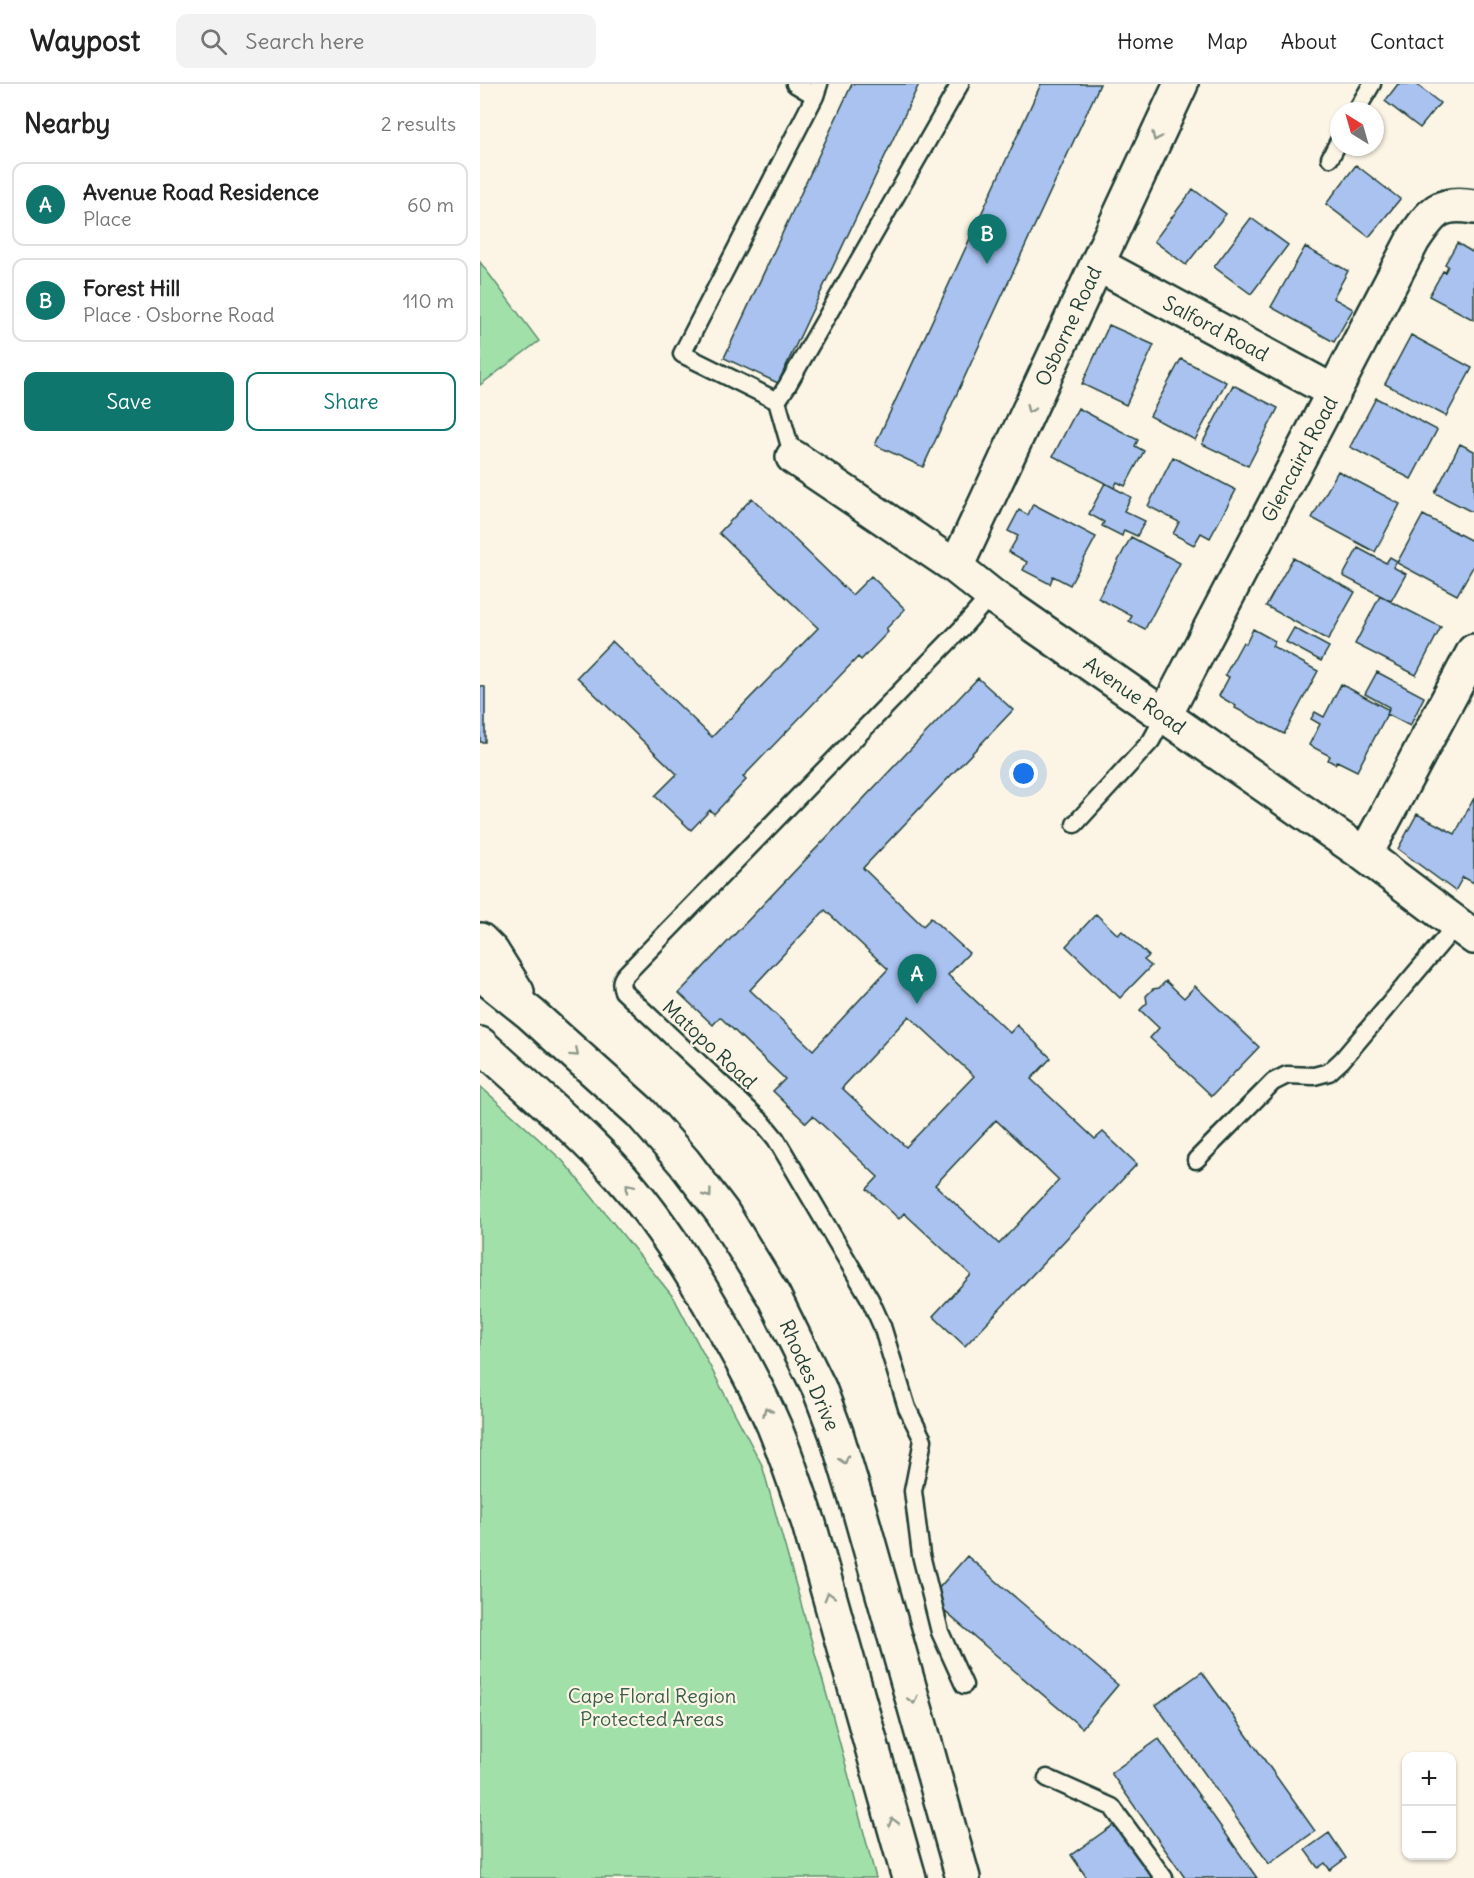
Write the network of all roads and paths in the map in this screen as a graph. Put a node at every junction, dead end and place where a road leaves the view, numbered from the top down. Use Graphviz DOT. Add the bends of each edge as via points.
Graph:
graph roads {
  1 [pos="795,84"];
  2 [pos="960,84"];
  3 [pos="1181,84"];
  4 [pos="1372,84"];
  5 [pos="817,90"];
  6 [pos="1361,102"];
  7 [pos="1474,207"];
  8 [pos="1097,264"];
  9 [pos="1334,392"];
  10 [pos="777,401"];
  11 [pos="793,457"];
  12 [pos="956,567"];
  13 [pos="991,595"];
  14 [pos="1474,651"];
  15 [pos="1165,715"];
  16 [pos="1075,824"];
  17 [pos="1365,855"];
  18 [pos="1465,931"];
  19 [pos="480,940"];
  20 [pos="480,973"];
  21 [pos="531,1014"];
  22 [pos="480,1044"];
  23 [pos="1196,1160"];
  24 [pos="964,1685"];
  25 [pos="1047,1778"];
  26 [pos="909,1878"];
  27 [pos="963,1878"];
  28 [pos="1164,1878"];
  1 -- 5 [label="lane"];
  2 -- 10 [label="lane"];
  3 -- 8 [label="main road, Osborne Road, one-way"];
  4 -- 6 [label="lane"];
  5 -- 10 [label="lane" via="682,354"];
  7 -- 9 [label="main road, Glencaird Road" via="1457,204 1439,208 1424,223"];
  8 -- 9 [label="main road, Salford Road"];
  8 -- 12 [label="main road, Osborne Road, one-way"];
  9 -- 15 [label="main road, Glencaird Road"];
  10 -- 11 [label="lane"];
  11 -- 12 [label="main road, Avenue Road"];
  12 -- 13 [label="main road, Avenue Road"];
  13 -- 15 [label="main road, Avenue Road"];
  13 -- 24 [label="lane, Matopo Road" via="622,978 621,986 776,1138 870,1299 907,1408 923,1440 913,1491 921,1555 940,1632"];
  14 -- 17 [label="main road"];
  15 -- 16 [label="lane" via="1151,741"];
  15 -- 17 [label="main road, Avenue Road"];
  17 -- 18 [label="main road, Avenue Road"];
  18 -- 23 [label="lane" via="1329,1072 1287,1075 1273,1082"];
  19 -- 21 [label="main road" via="492,952"];
  20 -- 21 [label="main road, Rhodes Drive"];
  21 -- 27 [label="main road, Rhodes Drive, one-way" via="640,1112 684,1162 747,1251 797,1342 840,1444"];
  26 -- 22 [label="main road, one-way" via="806,1514 774,1426 747,1369 666,1234 637,1196 592,1148"];
  25 -- 28 [label="lane" via="1113,1807"];
}
